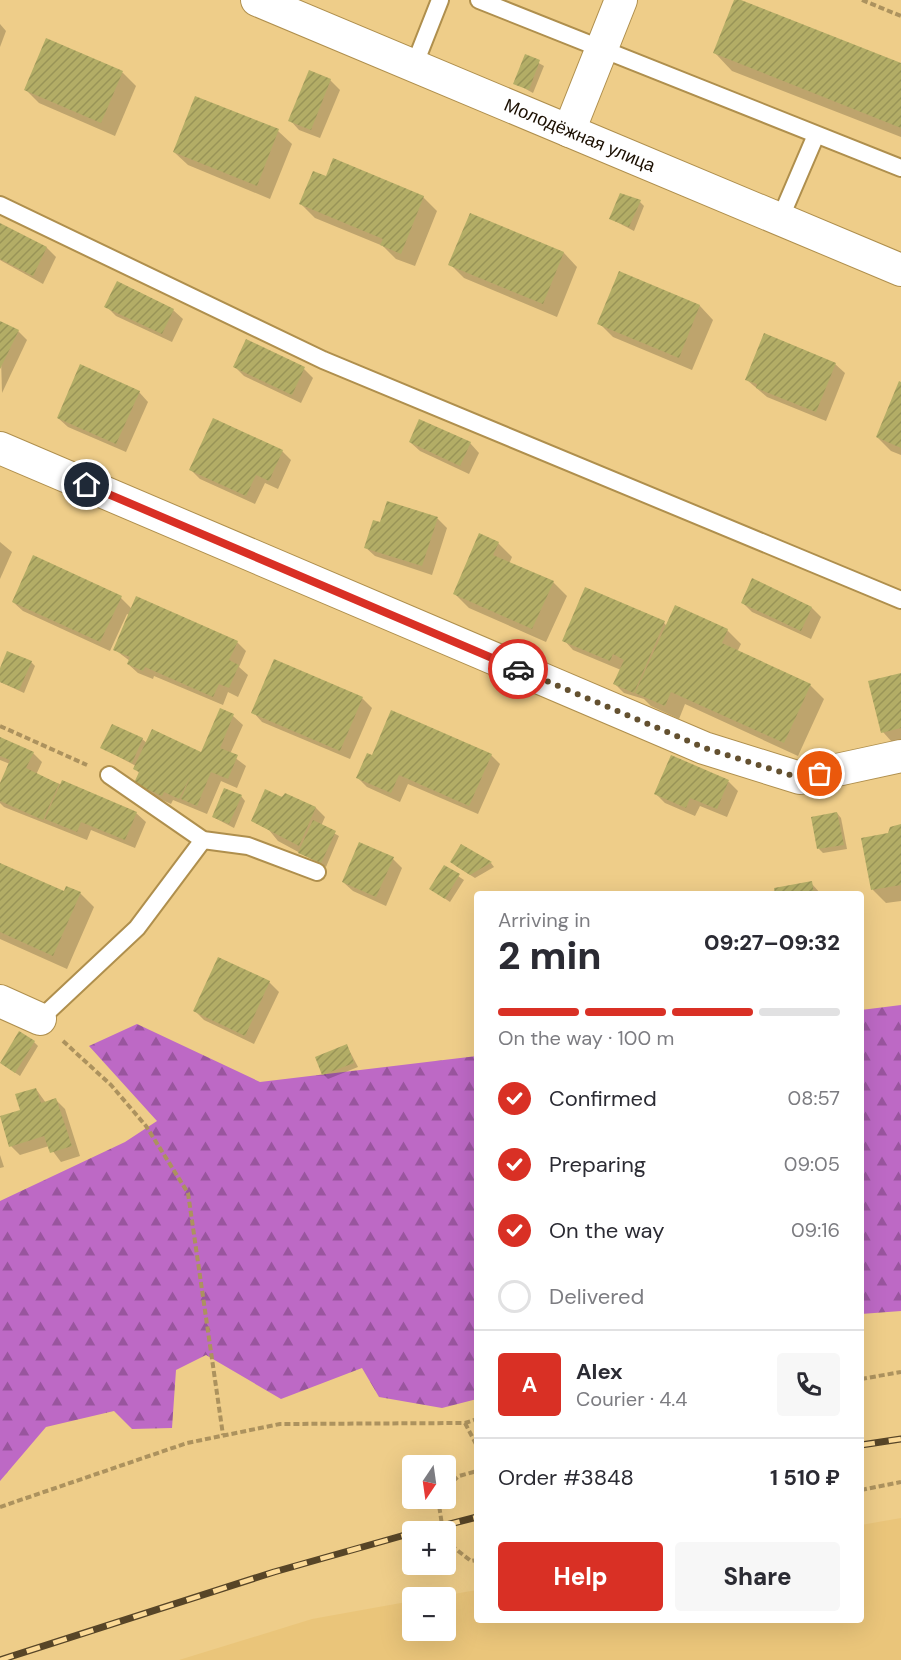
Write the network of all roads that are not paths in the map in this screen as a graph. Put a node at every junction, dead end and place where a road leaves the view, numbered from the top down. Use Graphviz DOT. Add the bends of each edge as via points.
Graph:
graph roads {
  1 [pos="257,0"];
  2 [pos="440,0"];
  3 [pos="479,0"];
  4 [pos="621,0"];
  5 [pos="602,49"];
  6 [pos="414,66"];
  7 [pos="569,131"];
  8 [pos="816,135"];
  9 [pos="901,168"];
  10 [pos="0,205"];
  11 [pos="780,219"];
  12 [pos="901,270"];
  13 [pos="0,448"];
  14 [pos="901,600"];
  15 [pos="901,756"];
  16 [pos="109,775"];
  17 [pos="203,840"];
  18 [pos="317,872"];
  19 [pos="0,1000"];
  20 [pos="40,1019"];
  1 -- 6 [label="street, Молодёжная улица"];
  2 -- 6 [label="lane"];
  3 -- 5 [label="lane"];
  4 -- 5 [label="street"];
  5 -- 7 [label="street"];
  5 -- 8 [label="lane"];
  6 -- 7 [label="street, Молодёжная улица"];
  7 -- 11 [label="street, Молодёжная улица"];
  8 -- 9 [label="lane"];
  8 -- 11 [label="lane"];
  10 -- 14 [label="lane" via="322,360"];
  11 -- 12 [label="street, Молодёжная улица"];
  13 -- 15 [label="street" via="705,748 800,778"];
  16 -- 17 [label="lane"];
  17 -- 18 [label="lane" via="248,846"];
  17 -- 20 [label="lane" via="137,928"];
  19 -- 20 [label="street"];
}
